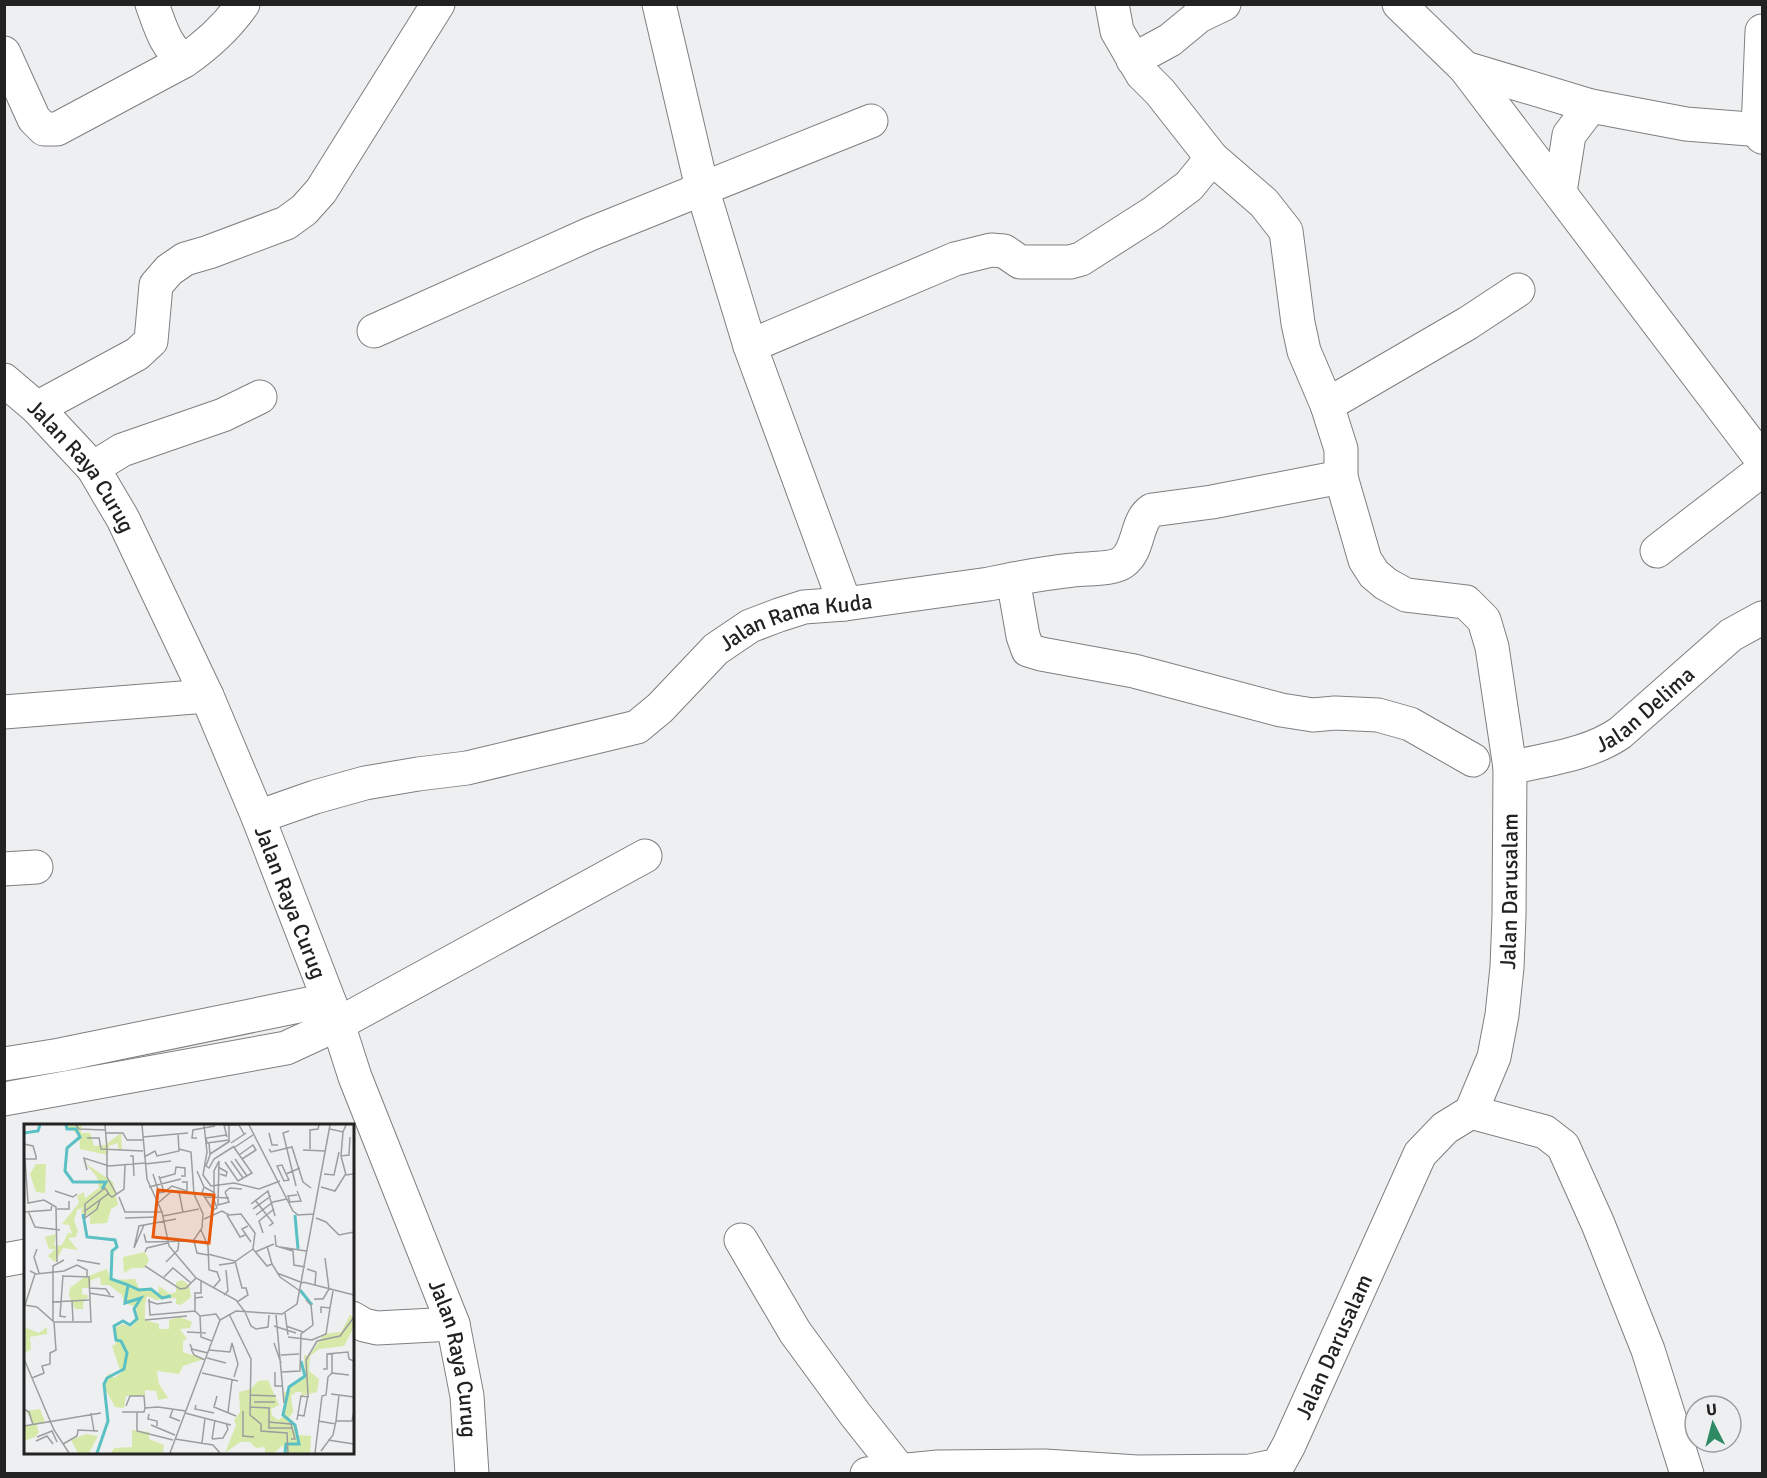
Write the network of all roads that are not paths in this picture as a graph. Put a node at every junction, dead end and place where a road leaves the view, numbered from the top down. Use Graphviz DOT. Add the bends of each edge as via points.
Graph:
graph roads {
  1 [pos="152,4"];
  2 [pos="243,4"];
  3 [pos="438,4"];
  4 [pos="659,4"];
  5 [pos="1112,4"];
  6 [pos="1224,4"];
  7 [pos="1399,4"];
  8 [pos="1762,32"];
  9 [pos="4,53"];
  10 [pos="1134,60"];
  11 [pos="184,61"];
  12 [pos="1465,68"];
  13 [pos="1590,106"];
  14 [pos="871,121"];
  15 [pos="1761,133"];
  16 [pos="1212,158"];
  17 [pos="702,188"];
  18 [pos="1560,192"];
  19 [pos="1518,290"];
  20 [pos="374,331"];
  21 [pos="750,346"];
  22 [pos="5,381"];
  23 [pos="260,397"];
  24 [pos="1327,405"];
  25 [pos="37,408"];
  26 [pos="1762,460"];
  27 [pos="93,468"];
  28 [pos="1762,470"];
  29 [pos="1341,477"];
  30 [pos="1657,551"];
  31 [pos="1013,579"];
  32 [pos="845,604"];
  33 [pos="1762,618"];
  34 [pos="207,696"];
  35 [pos="4,712"];
  36 [pos="1473,760"];
  37 [pos="1510,768"];
  38 [pos="258,817"];
  39 [pos="645,856"];
  40 [pos="333,1012"];
  41 [pos="4,1064"];
  42 [pos="4,1099"];
  43 [pos="1471,1112"];
  44 [pos="741,1240"];
  45 [pos="24,1256"];
  46 [pos="4,1260"];
  47 [pos="354,1319"];
  48 [pos="453,1324"];
  49 [pos="1280,1469"];
  50 [pos="901,1472"];
  51 [pos="472,1473"];
  52 [pos="867,1473"];
  53 [pos="1687,1473"];
  1 -- 11 [label="street" via="165,40"];
  2 -- 11 [label="street" via="231,21"];
  3 -- 25 [label="street" via="321,191 304,210 286,223 185,259 169,270 156,285 151,341 137,354"];
  4 -- 17 [label="street"];
  5 -- 10 [label="street, Jalan Darusalam" via="1117,30"];
  6 -- 10 [label="street" via="1199,16 1170,40"];
  7 -- 12 [label="street"];
  8 -- 15 [label="street"];
  9 -- 11 [label="street" via="34,119 44,129 57,129"];
  10 -- 16 [label="street, Jalan Darusalam"];
  12 -- 13 [label="street"];
  12 -- 18 [label="street"];
  13 -- 15 [label="street"];
  13 -- 18 [label="street" via="1569,135"];
  14 -- 17 [label="street"];
  16 -- 21 [label="street" via="1189,186 1081,259 1020,262 1004,251 991,250 955,259"];
  16 -- 24 [label="street, Jalan Darusalam" via="1264,203 1286,231 1304,351"];
  17 -- 20 [label="street"];
  17 -- 21 [label="street"];
  18 -- 26 [label="street"];
  19 -- 24 [label="street" via="1468,324"];
  21 -- 32 [label="street"];
  22 -- 25 [label="street, Jalan Raya Curug"];
  23 -- 27 [label="street" via="223,415 122,450"];
  24 -- 29 [label="street, Jalan Darusalam" via="1341,449"];
  25 -- 27 [label="street, Jalan Raya Curug"];
  27 -- 34 [label="street, Jalan Raya Curug" via="123,519"];
  28 -- 30 [label="street"];
  29 -- 31 [label="street, Jalan Rama Kuda" via="1152,510 1145,514 1124,562"];
  29 -- 37 [label="street, Jalan Darusalam" via="1365,560 1374,574 1406,595 1466,602 1484,620"];
  31 -- 32 [label="street, Jalan Rama Kuda"];
  31 -- 36 [label="street" via="1028,650 1145,674 1281,710 1313,715 1378,715 1410,724"];
  32 -- 38 [label="street, Jalan Rama Kuda" via="804,607 750,626 716,649 660,708 637,726 467,768 365,783"];
  33 -- 37 [label="street, Jalan Delima" via="1731,635 1606,742"];
  34 -- 35 [label="street"];
  34 -- 38 [label="street, Jalan Raya Curug"];
  37 -- 43 [label="street, Jalan Darusalam" via="1509,926 1502,1015 1494,1057"];
  38 -- 40 [label="street, Jalan Raya Curug"];
  39 -- 40 [label="street"];
  40 -- 41 [label="street"];
  40 -- 42 [label="street" via="286,1048"];
  40 -- 48 [label="street, Jalan Raya Curug"];
  43 -- 49 [label="street, Jalan Darusalam" via="1445,1128 1420,1154"];
  43 -- 53 [label="street" via="1545,1132 1563,1146 1648,1350"];
  44 -- 50 [label="street" via="795,1332"];
  45 -- 46 [label="street"];
  47 -- 48 [label="street" via="376,1328"];
  48 -- 51 [label="street, Jalan Raya Curug" via="467,1396"];
  49 -- 50 [label="street, Jalan Darusalam" via="1137,1472 1046,1466 938,1467"];
  50 -- 52 [label="street, Jalan Darusalam"];
}
